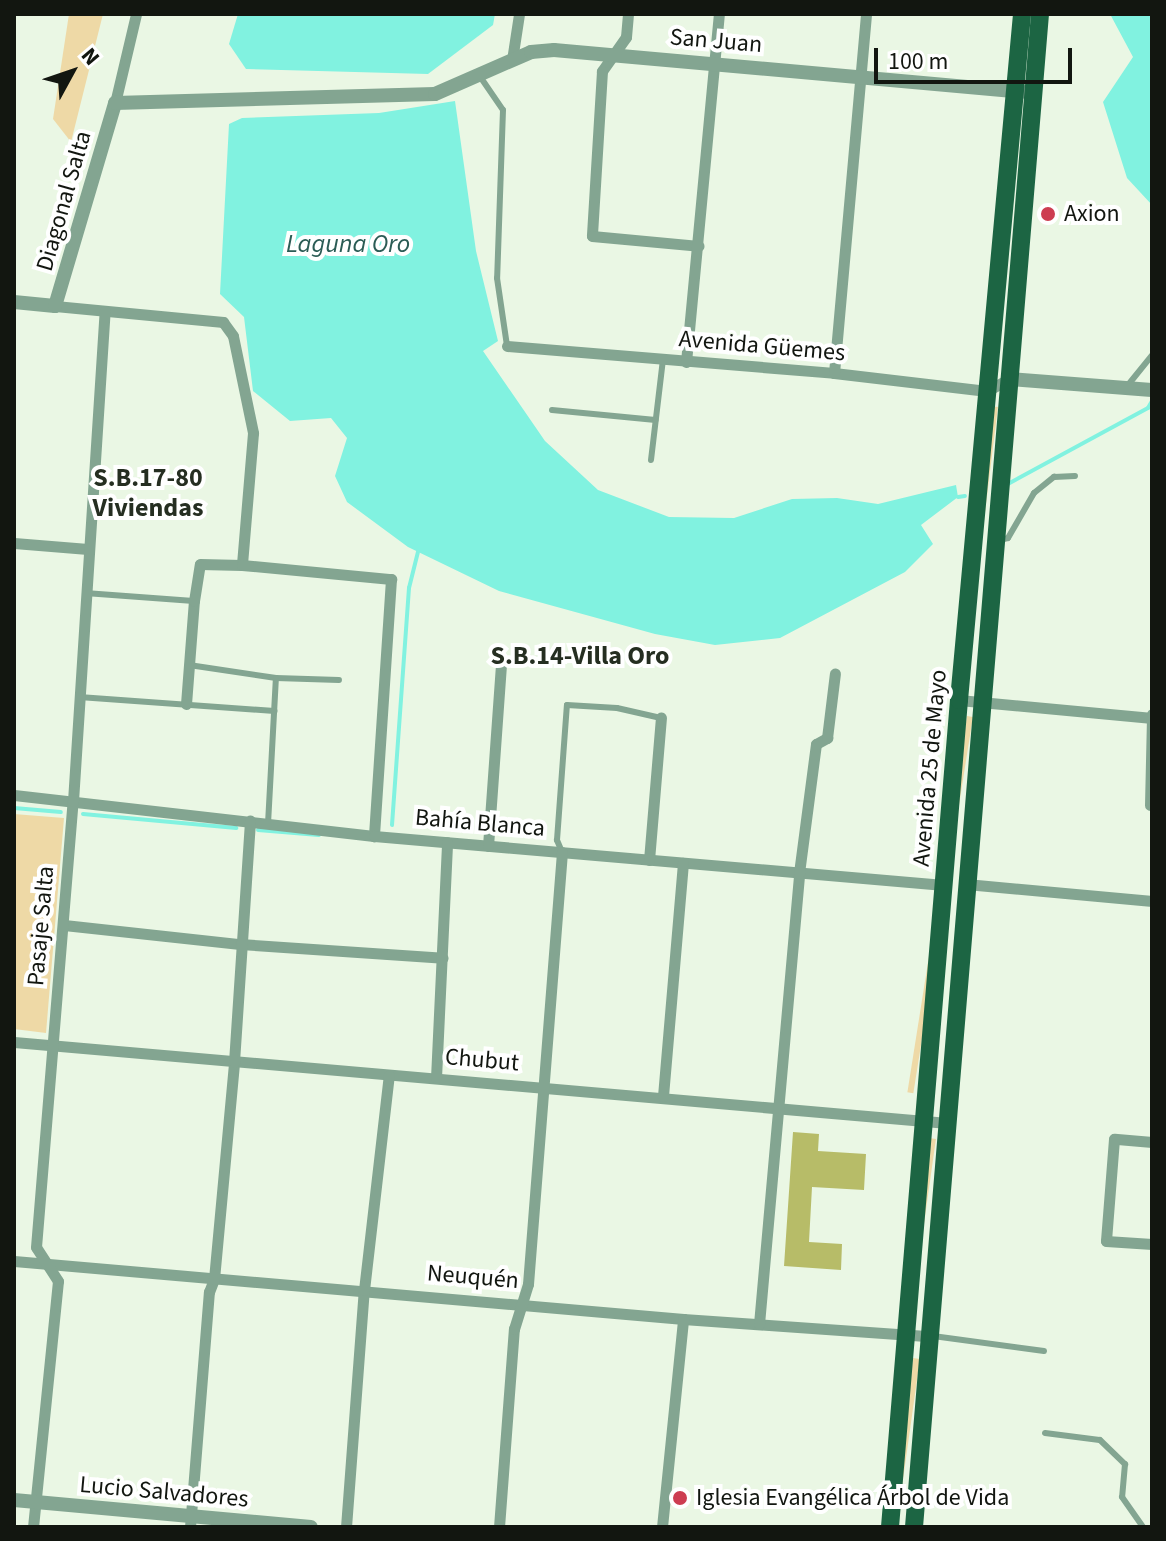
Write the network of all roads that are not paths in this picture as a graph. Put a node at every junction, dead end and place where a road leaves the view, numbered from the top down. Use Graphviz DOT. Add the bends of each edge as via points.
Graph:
graph roads {
  1 [pos="136,14"];
  2 [pos="519,14"];
  3 [pos="628,14"];
  4 [pos="719,14"];
  5 [pos="866,14"];
  6 [pos="1022,14"];
  7 [pos="1040,14"];
  8 [pos="614,54"];
  9 [pos="512,60"];
  10 [pos="716,63"];
  11 [pos="479,75"];
  12 [pos="861,78"];
  13 [pos="1025,93"];
  14 [pos="115,103"];
  15 [pos="699,246"];
  16 [pos="14,302"];
  17 [pos="55,306"];
  18 [pos="105,311"];
  19 [pos="507,346"];
  20 [pos="1152,355"];
  21 [pos="663,360"];
  22 [pos="686,362"];
  23 [pos="834,373"];
  24 [pos="1009,379"];
  25 [pos="1126,388"];
  26 [pos="1151,390"];
  27 [pos="987,391"];
  28 [pos="552,410"];
  29 [pos="656,420"];
  30 [pos="651,460"];
  31 [pos="1075,476"];
  32 [pos="996,541"];
  33 [pos="14,543"];
  34 [pos="88,549"];
  35 [pos="242,565"];
  36 [pos="84,593"];
  37 [pos="194,601"];
  38 [pos="189,665"];
  39 [pos="501,665"];
  40 [pos="835,673"];
  41 [pos="276,678"];
  42 [pos="339,680"];
  43 [pos="79,697"];
  44 [pos="959,700"];
  45 [pos="982,702"];
  46 [pos="186,704"];
  47 [pos="274,711"];
  48 [pos="1152,716"];
  49 [pos="661,718"];
  50 [pos="14,795"];
  51 [pos="73,801"];
  52 [pos="1150,805"];
  53 [pos="250,821"];
  54 [pos="268,824"];
  55 [pos="374,836"];
  56 [pos="447,842"];
  57 [pos="488,846"];
  58 [pos="562,852"];
  59 [pos="649,860"];
  60 [pos="683,863"];
  61 [pos="799,873"];
  62 [pos="966,884"];
  63 [pos="944,885"];
  64 [pos="1152,901"];
  65 [pos="64,925"];
  66 [pos="240,944"];
  67 [pos="443,958"];
  68 [pos="14,1042"];
  69 [pos="53,1045"];
  70 [pos="234,1062"];
  71 [pos="389,1075"];
  72 [pos="436,1078"];
  73 [pos="545,1088"];
  74 [pos="663,1096"];
  75 [pos="777,1108"];
  76 [pos="924,1121"];
  77 [pos="947,1123"];
  78 [pos="1152,1142"];
  79 [pos="1152,1244"];
  80 [pos="14,1261"];
  81 [pos="47,1264"];
  82 [pos="214,1279"];
  83 [pos="364,1290"];
  84 [pos="521,1303"];
  85 [pos="683,1319"];
  86 [pos="759,1324"];
  87 [pos="907,1334"];
  88 [pos="929,1336"];
  89 [pos="1044,1351"];
  90 [pos="1045,1433"];
  91 [pos="14,1500"];
  92 [pos="35,1502"];
  93 [pos="190,1522"];
  94 [pos="33,1527"];
  95 [pos="311,1527"];
  96 [pos="346,1527"];
  97 [pos="499,1527"];
  98 [pos="662,1527"];
  99 [pos="890,1527"];
  100 [pos="914,1527"];
  101 [pos="1143,1527"];
  1 -- 14 [label="street, Diagonal Salta"];
  2 -- 9 [label="street"];
  3 -- 8 [label="street" via="626,37"];
  4 -- 10 [label="street"];
  5 -- 12 [label="street"];
  6 -- 13 [label="main road, Avenida 25 de Mayo"];
  7 -- 13 [label="main road, Avenida 25 de Mayo"];
  8 -- 9 [label="street, San Juan" via="554,50"];
  8 -- 10 [label="street, San Juan"];
  8 -- 15 [label="street" via="602,71 592,236"];
  9 -- 11 [label="street, San Juan"];
  10 -- 12 [label="street, San Juan"];
  10 -- 15 [label="street"];
  11 -- 14 [label="street, San Juan" via="418,96"];
  11 -- 19 [label="lane" via="503,110 497,278"];
  12 -- 13 [label="street, San Juan"];
  12 -- 23 [label="street"];
  13 -- 24 [label="main road, Avenida 25 de Mayo"];
  13 -- 27 [label="main road, Avenida 25 de Mayo"];
  14 -- 17 [label="street, Diagonal Salta"];
  15 -- 22 [label="street"];
  16 -- 17 [label="street"];
  17 -- 18 [label="street"];
  18 -- 34 [label="street, Pasaje Salta"];
  18 -- 35 [label="street" via="223,322 233,336 253,433"];
  19 -- 21 [label="street, Avenida Güemes"];
  20 -- 25 [label="lane"];
  21 -- 22 [label="street, Avenida Güemes"];
  21 -- 29 [label="lane"];
  22 -- 23 [label="street, Avenida Güemes"];
  23 -- 27 [label="street, Avenida Güemes"];
  24 -- 25 [label="street"];
  24 -- 27 [label="street"];
  24 -- 32 [label="main road, Avenida 25 de Mayo"];
  25 -- 26 [label="street"];
  27 -- 44 [label="main road, Avenida 25 de Mayo"];
  28 -- 29 [label="lane"];
  29 -- 30 [label="lane"];
  31 -- 32 [label="lane" via="1054,477 1034,493 1008,538"];
  32 -- 45 [label="main road, Avenida 25 de Mayo"];
  33 -- 34 [label="street"];
  34 -- 36 [label="street, Pasaje Salta"];
  35 -- 37 [label="street" via="200,564"];
  35 -- 55 [label="street" via="391,579"];
  36 -- 37 [label="lane"];
  36 -- 43 [label="street, Pasaje Salta"];
  37 -- 38 [label="street"];
  38 -- 41 [label="lane"];
  38 -- 46 [label="street"];
  39 -- 57 [label="street"];
  40 -- 61 [label="street" via="827,738 816,744"];
  41 -- 42 [label="lane"];
  41 -- 47 [label="lane"];
  43 -- 46 [label="lane"];
  43 -- 51 [label="street, Pasaje Salta"];
  44 -- 45 [label="street"];
  44 -- 63 [label="main road, Avenida 25 de Mayo"];
  45 -- 48 [label="street"];
  45 -- 62 [label="main road, Avenida 25 de Mayo"];
  46 -- 47 [label="lane"];
  47 -- 54 [label="lane"];
  48 -- 52 [label="street"];
  49 -- 58 [label="lane" via="567,705 557,840"];
  49 -- 59 [label="street"];
  50 -- 51 [label="street, Bahía Blanca"];
  51 -- 53 [label="street, Bahía Blanca"];
  51 -- 65 [label="street, Pasaje Salta"];
  53 -- 54 [label="street, Bahía Blanca"];
  53 -- 66 [label="street"];
  54 -- 55 [label="street, Bahía Blanca"];
  55 -- 56 [label="street, Bahía Blanca"];
  56 -- 57 [label="street, Bahía Blanca"];
  56 -- 67 [label="street"];
  57 -- 58 [label="street, Bahía Blanca"];
  58 -- 59 [label="street, Bahía Blanca"];
  58 -- 73 [label="street"];
  59 -- 60 [label="street, Bahía Blanca"];
  60 -- 61 [label="street, Bahía Blanca"];
  60 -- 74 [label="street"];
  61 -- 63 [label="street, Bahía Blanca"];
  61 -- 75 [label="street"];
  62 -- 64 [label="street"];
  62 -- 77 [label="main road, Avenida 25 de Mayo"];
  63 -- 76 [label="main road, Avenida 25 de Mayo"];
  65 -- 66 [label="street"];
  65 -- 69 [label="street, Pasaje Salta"];
  66 -- 67 [label="street"];
  66 -- 70 [label="street"];
  67 -- 72 [label="street"];
  68 -- 69 [label="street, Chubut"];
  69 -- 70 [label="street, Chubut"];
  69 -- 81 [label="street, Pasaje Salta" via="36,1247"];
  70 -- 71 [label="street, Chubut"];
  70 -- 82 [label="street"];
  71 -- 72 [label="street, Chubut"];
  71 -- 83 [label="street"];
  72 -- 73 [label="street, Chubut"];
  73 -- 74 [label="street, Chubut"];
  73 -- 84 [label="street" via="528,1284"];
  74 -- 75 [label="street, Chubut"];
  75 -- 76 [label="street, Chubut"];
  75 -- 86 [label="street"];
  76 -- 77 [label="street, Chubut"];
  76 -- 87 [label="main road, Avenida 25 de Mayo"];
  77 -- 88 [label="main road, Avenida 25 de Mayo"];
  78 -- 79 [label="street" via="1114,1139 1106,1241"];
  80 -- 81 [label="street, Neuquén"];
  81 -- 82 [label="street, Neuquén"];
  81 -- 92 [label="street, Pasaje Salta" via="58,1281"];
  82 -- 83 [label="street, Neuquén"];
  82 -- 93 [label="street"];
  83 -- 84 [label="street, Neuquén"];
  83 -- 96 [label="street"];
  84 -- 85 [label="street, Neuquén"];
  84 -- 97 [label="street" via="514,1329"];
  85 -- 86 [label="street, Neuquén"];
  85 -- 98 [label="street"];
  86 -- 87 [label="street, Neuquén"];
  87 -- 88 [label="street, Neuquén"];
  87 -- 99 [label="main road, Avenida 25 de Mayo"];
  88 -- 89 [label="lane"];
  88 -- 100 [label="main road, Avenida 25 de Mayo"];
  90 -- 101 [label="lane" via="1100,1440 1125,1464 1122,1497"];
  91 -- 92 [label="street, Lucio Salvadores"];
  92 -- 93 [label="street, Lucio Salvadores"];
  92 -- 94 [label="street, Pasaje Salta"];
  93 -- 95 [label="street, Lucio Salvadores"];
}
